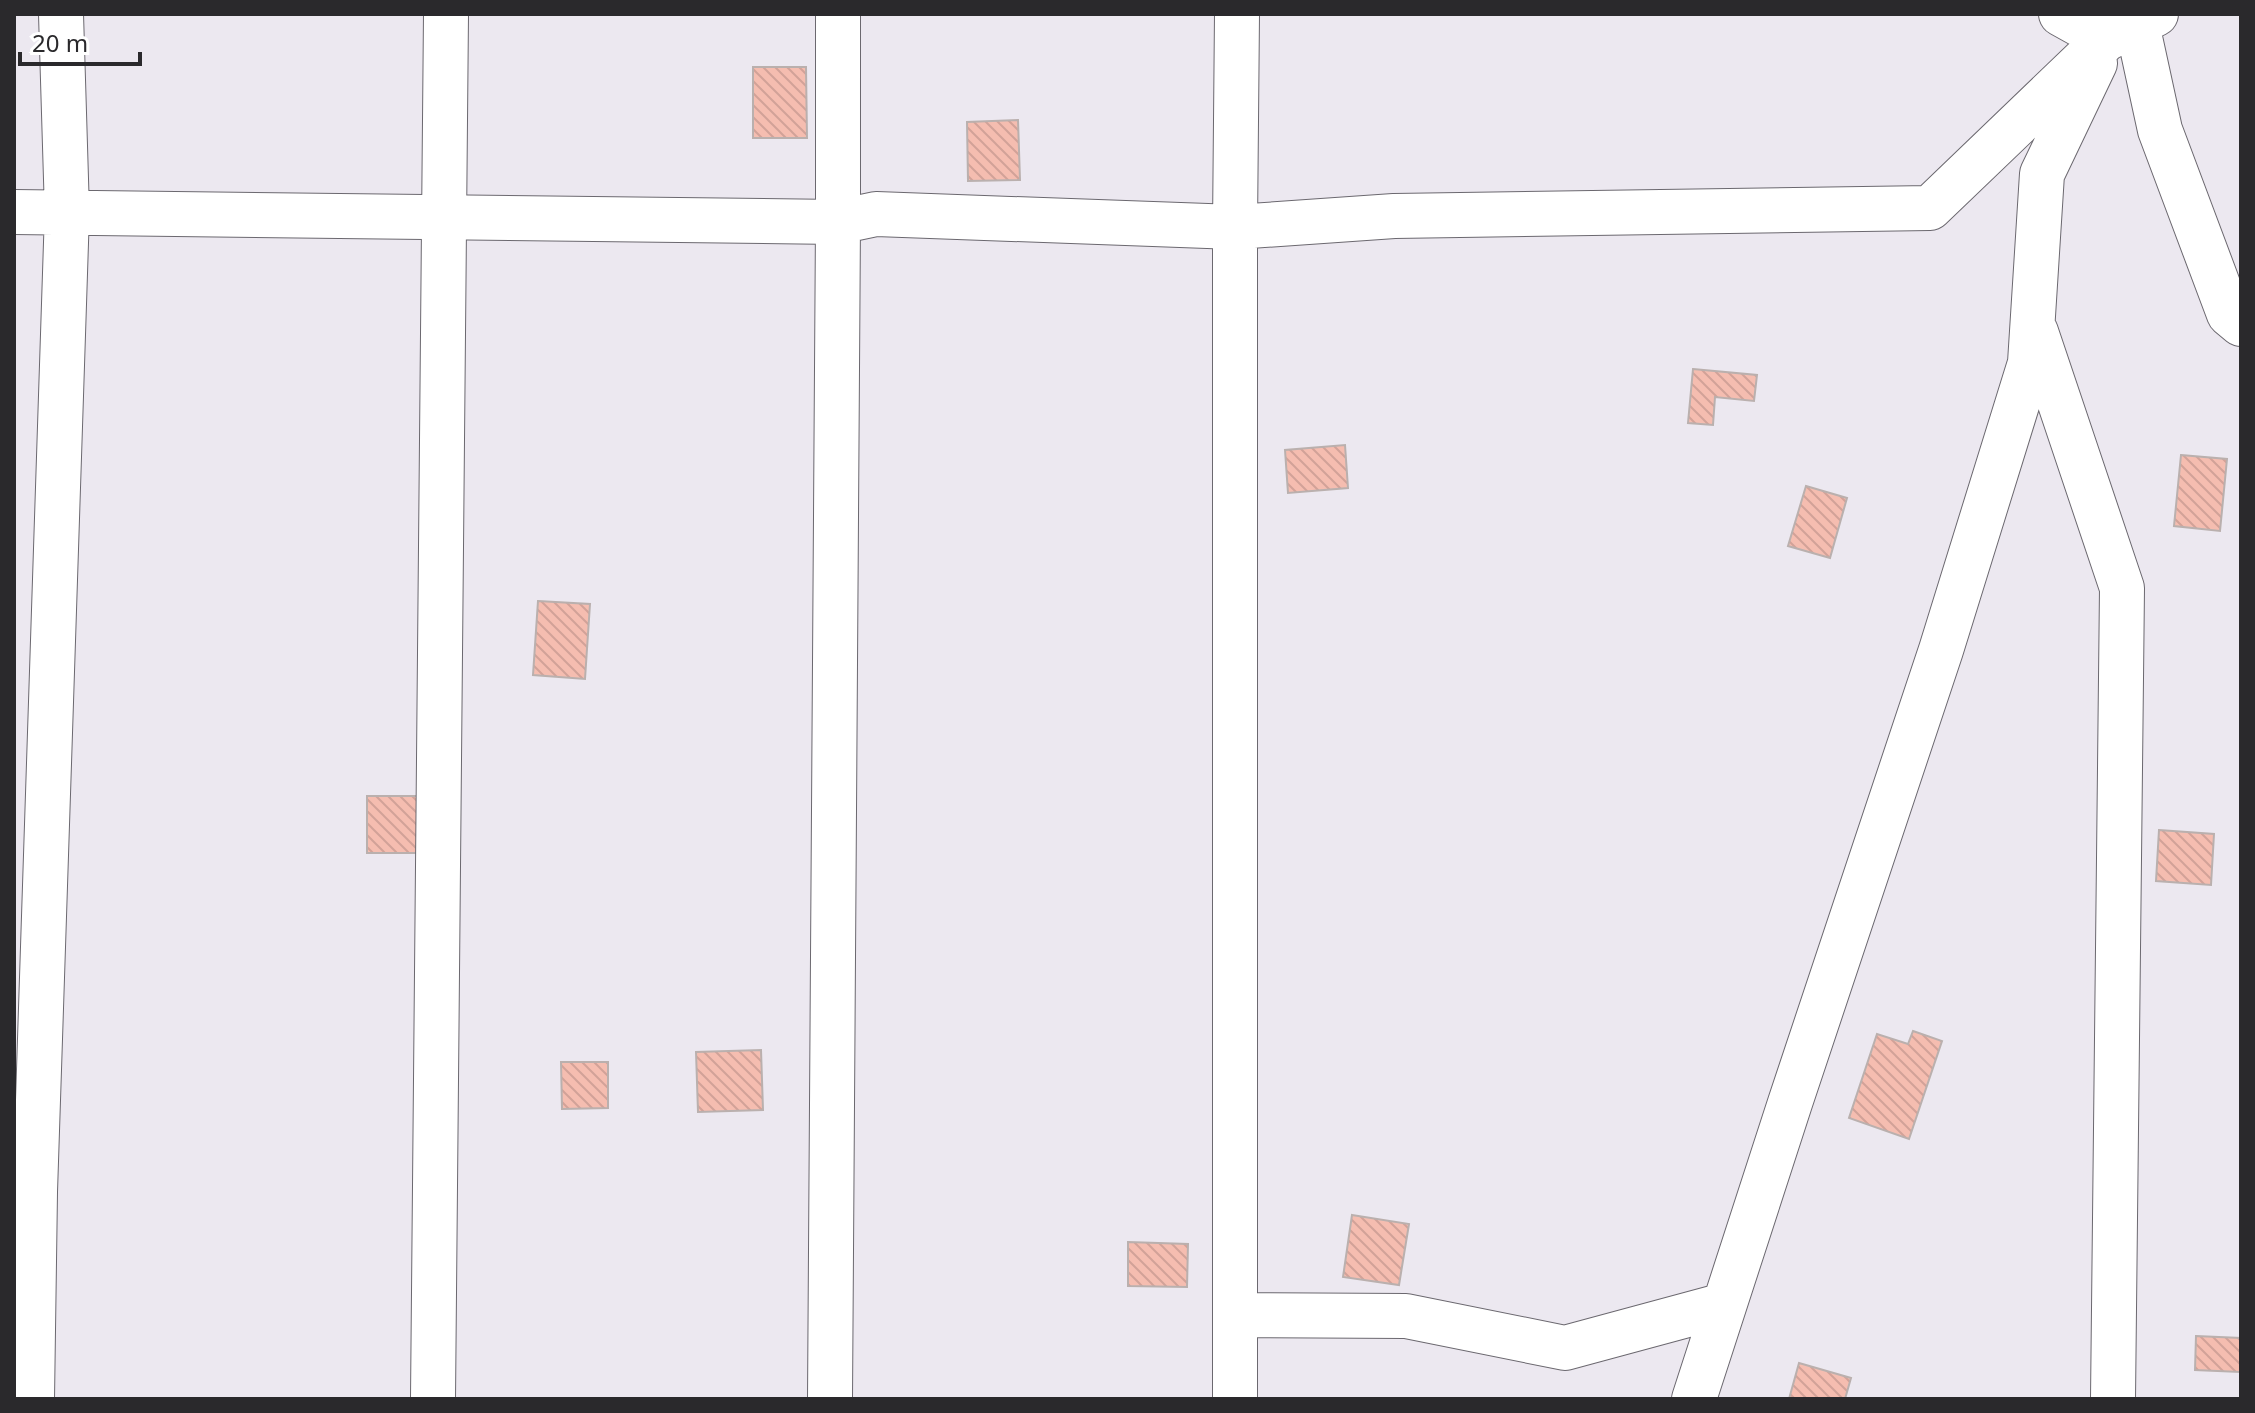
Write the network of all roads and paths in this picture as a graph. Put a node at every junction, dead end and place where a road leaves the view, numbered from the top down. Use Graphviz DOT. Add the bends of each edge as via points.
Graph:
graph roads {
  1 [pos="61,14"];
  2 [pos="446,14"];
  3 [pos="838,14"];
  4 [pos="1237,14"];
  5 [pos="2061,14"];
  6 [pos="2133,26"];
  7 [pos="14,212"];
  8 [pos="67,212"];
  9 [pos="444,216"];
  10 [pos="838,222"];
  11 [pos="1235,227"];
  12 [pos="2033,323"];
  13 [pos="2241,324"];
  14 [pos="1724,1305"];
  15 [pos="1236,1315"];
  16 [pos="32,1399"];
  17 [pos="433,1399"];
  18 [pos="830,1399"];
  19 [pos="1235,1399"];
  20 [pos="1694,1399"];
  21 [pos="2113,1399"];
  1 -- 8 [label="street"];
  2 -- 9 [label="street"];
  3 -- 10 [label="street"];
  4 -- 11 [label="street"];
  5 -- 6 [label="street"];
  6 -- 11 [label="street" via="1930,208 1394,216"];
  6 -- 12 [label="street" via="2042,174"];
  6 -- 13 [label="street" via="2160,130 2229,314"];
  7 -- 8 [label="street"];
  8 -- 9 [label="street"];
  8 -- 16 [label="street"];
  9 -- 10 [label="street"];
  9 -- 17 [label="street"];
  10 -- 11 [label="street" via="876,214"];
  10 -- 18 [label="street"];
  11 -- 15 [label="street"];
  12 -- 14 [label="street" via="2030,363 1941,650"];
  12 -- 21 [label="street" via="2122,588"];
  14 -- 15 [label="street" via="1565,1348 1406,1316"];
  14 -- 20 [label="street"];
  15 -- 19 [label="street"];
}
